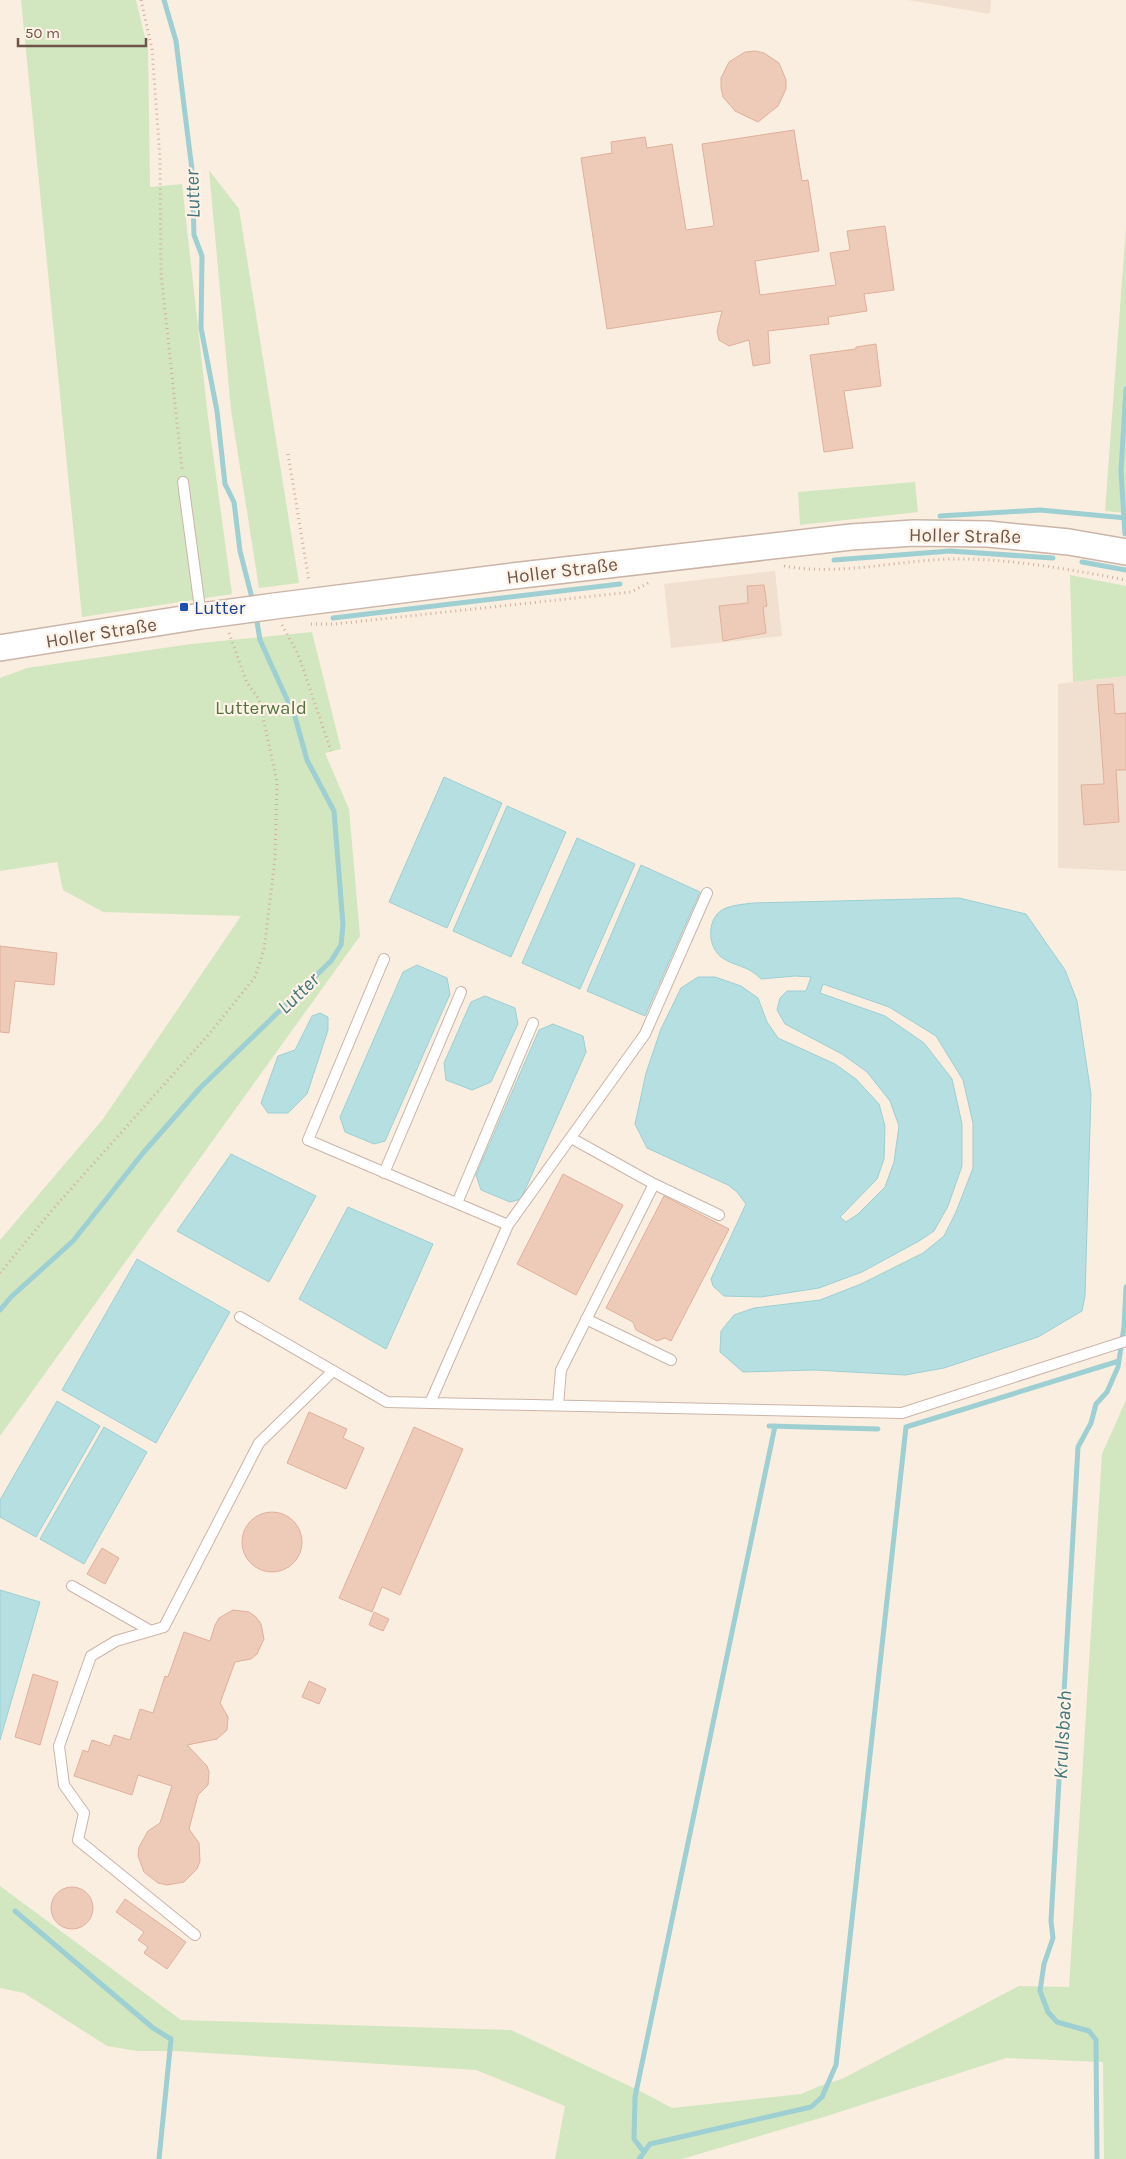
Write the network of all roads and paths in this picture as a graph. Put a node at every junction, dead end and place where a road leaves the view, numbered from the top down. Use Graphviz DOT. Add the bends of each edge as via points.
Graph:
graph roads {
  1 [pos="141,0"];
  2 [pos="288,454"];
  3 [pos="183,482"];
  4 [pos="1126,552"];
  5 [pos="779,565"];
  6 [pos="652,580"];
  7 [pos="1126,580"];
  8 [pos="310,612"];
  9 [pos="201,616"];
  10 [pos="279,620"];
  11 [pos="232,622"];
  12 [pos="0,648"];
  13 [pos="331,751"];
  14 [pos="706,893"];
  15 [pos="384,960"];
  16 [pos="461,992"];
  17 [pos="533,1023"];
  18 [pos="571,1138"];
  19 [pos="384,1173"];
  20 [pos="654,1184"];
  21 [pos="457,1203"];
  22 [pos="719,1215"];
  23 [pos="508,1225"];
  24 [pos="0,1274"];
  25 [pos="240,1317"];
  26 [pos="586,1319"];
  27 [pos="1126,1341"];
  28 [pos="671,1360"];
  29 [pos="333,1371"];
  30 [pos="430,1403"];
  31 [pos="558,1405"];
  32 [pos="72,1586"];
  33 [pos="151,1631"];
  34 [pos="195,1935"];
  1 -- 3 [label="path" via="152,48 160,158 161,273"];
  2 -- 8 [label="path"];
  3 -- 9 [label="lane"];
  4 -- 8 [label="street, Holler Straße" via="1024,536 914,533 788,544"];
  5 -- 7 [label="path" via="816,570 913,561 990,560 1066,568"];
  6 -- 8 [label="path" via="631,592 334,624"];
  8 -- 10 [label="street, Holler Straße"];
  9 -- 11 [label="street, Holler Straße"];
  9 -- 12 [label="street, Holler Straße"];
  10 -- 11 [label="street, Holler Straße"];
  10 -- 13 [label="path" via="298,654"];
  11 -- 24 [label="path" via="247,683 259,699 277,782 275,860 264,950 255,977 210,1034 53,1209"];
  14 -- 18 [label="lane" via="645,1034"];
  15 -- 19 [label="lane" via="308,1140"];
  16 -- 19 [label="lane"];
  17 -- 21 [label="lane"];
  18 -- 20 [label="lane"];
  18 -- 23 [label="lane"];
  19 -- 21 [label="lane"];
  20 -- 22 [label="lane"];
  20 -- 26 [label="lane"];
  21 -- 23 [label="lane"];
  23 -- 30 [label="lane"];
  25 -- 29 [label="lane"];
  26 -- 28 [label="lane"];
  26 -- 31 [label="lane" via="561,1370"];
  27 -- 31 [label="lane" via="902,1413"];
  29 -- 30 [label="lane" via="387,1402"];
  29 -- 33 [label="lane" via="259,1443 164,1627"];
  30 -- 31 [label="lane"];
  32 -- 33 [label="lane"];
  33 -- 34 [label="lane" via="116,1641 91,1656 59,1746 64,1785 84,1813 78,1840"];
}
